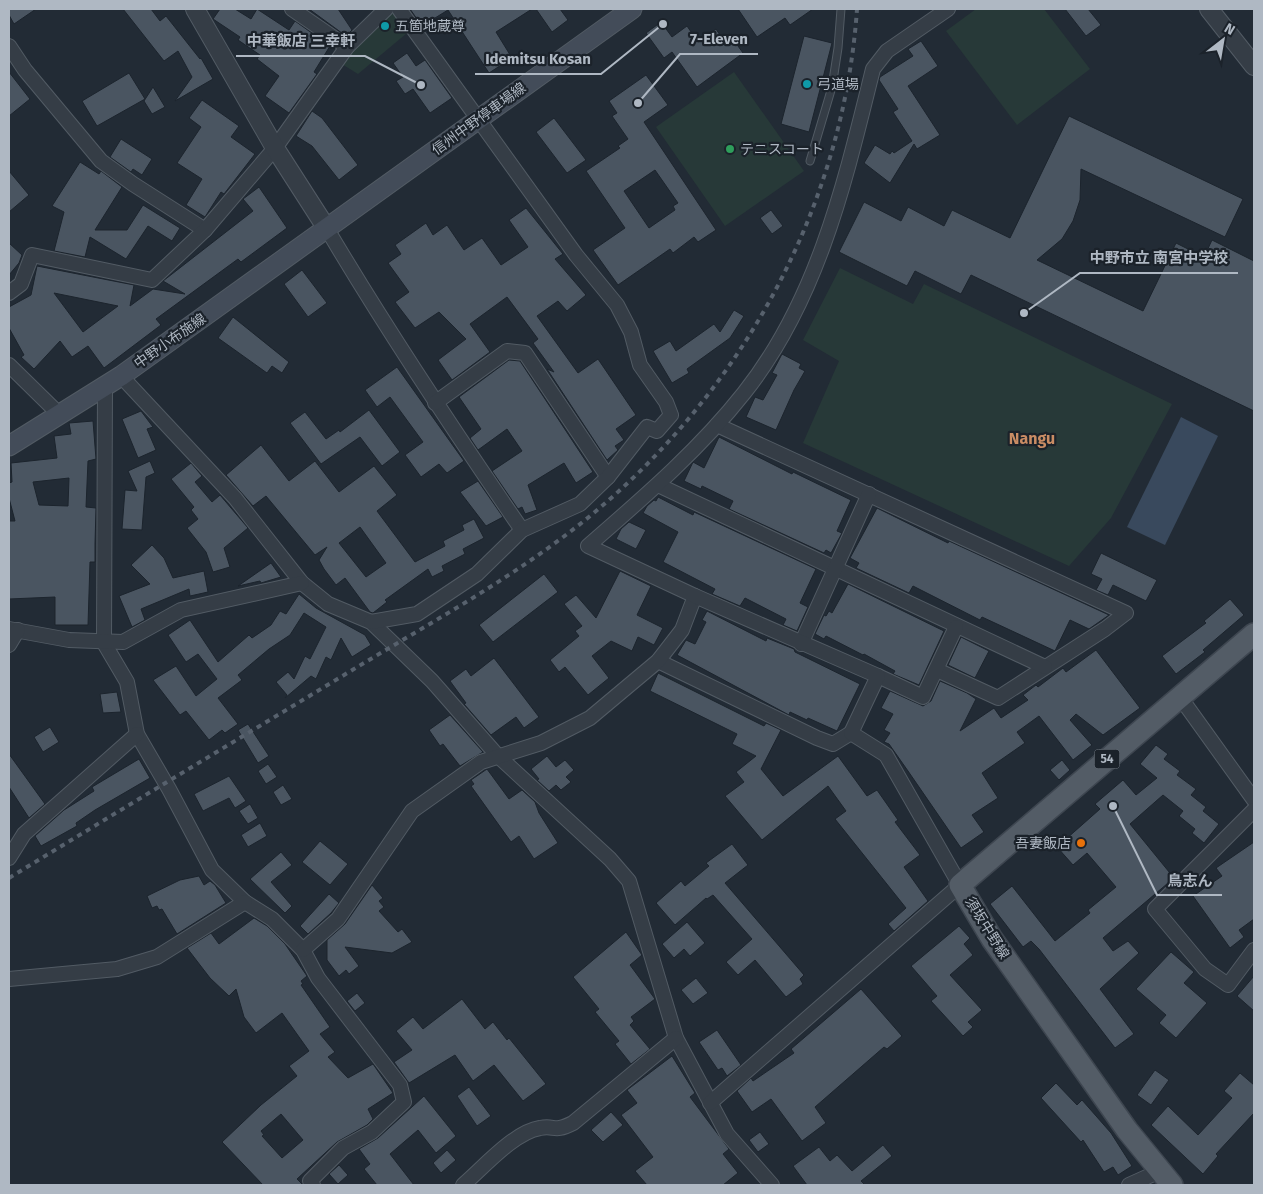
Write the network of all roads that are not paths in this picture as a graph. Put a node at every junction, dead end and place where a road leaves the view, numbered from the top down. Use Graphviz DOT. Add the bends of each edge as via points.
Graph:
graph roads {
  1 [pos="195,9"];
  2 [pos="292,9"];
  3 [pos="386,9"];
  4 [pos="400,9"];
  5 [pos="632,9"];
  6 [pos="841,9"];
  7 [pos="948,9"];
  8 [pos="1209,9"];
  9 [pos="9,46"];
  10 [pos="347,47"];
  11 [pos="1254,66"];
  12 [pos="479,119"];
  13 [pos="275,148"];
  14 [pos="810,161"];
  15 [pos="327,229"];
  16 [pos="205,230"];
  17 [pos="9,293"];
  18 [pos="9,365"];
  19 [pos="113,380"];
  20 [pos="435,403"];
  21 [pos="60,415"];
  22 [pos="717,425"];
  23 [pos="9,446"];
  24 [pos="608,477"];
  25 [pos="658,485"];
  26 [pos="869,494"];
  27 [pos="522,530"];
  28 [pos="836,567"];
  29 [pos="302,583"];
  30 [pos="695,596"];
  31 [pos="371,622"];
  32 [pos="956,627"];
  33 [pos="13,630"];
  34 [pos="1254,634"];
  35 [pos="104,643"];
  36 [pos="802,644"];
  37 [pos="9,645"];
  38 [pos="658,661"];
  39 [pos="1045,667"];
  40 [pos="937,670"];
  41 [pos="878,676"];
  42 [pos="1180,697"];
  43 [pos="851,733"];
  44 [pos="137,734"];
  45 [pos="496,755"];
  46 [pos="1254,800"];
  47 [pos="1254,810"];
  48 [pos="9,858"];
  49 [pos="960,884"];
  50 [pos="245,902"];
  51 [pos="303,950"];
  52 [pos="1254,950"];
  53 [pos="9,979"];
  54 [pos="676,1038"];
  55 [pos="710,1103"];
  56 [pos="1166,1178"];
  57 [pos="313,1185"];
  58 [pos="463,1185"];
  59 [pos="772,1185"];
  60 [pos="1129,1185"];
  1 -- 13 [label="street"];
  2 -- 10 [label="street"];
  3 -- 10 [label="street"];
  4 -- 12 [label="street"];
  5 -- 12 [label="main road, 信州中野停車場線"];
  6 -- 14 [label="lane" via="832,87"];
  7 -- 22 [label="street" via="887,51 873,69 838,202 809,283 778,344 745,392"];
  8 -- 11 [label="street"];
  9 -- 16 [label="street" via="25,70 102,161"];
  10 -- 13 [label="street"];
  12 -- 15 [label="main road, 信州中野停車場線"];
  12 -- 24 [label="street" via="576,255 617,305 631,332 640,365 666,402 671,415 657,431 647,427"];
  13 -- 15 [label="street"];
  13 -- 16 [label="street"];
  15 -- 19 [label="main road, 中野小布施線"];
  15 -- 20 [label="street"];
  16 -- 17 [label="street" via="152,280 32,255 21,284"];
  18 -- 21 [label="street"];
  19 -- 21 [label="main road, 中野小布施線"];
  19 -- 29 [label="street" via="235,498"];
  19 -- 35 [label="street"];
  20 -- 24 [label="street" via="507,351 525,353"];
  20 -- 27 [label="street"];
  21 -- 23 [label="main road, 中野小布施線"];
  22 -- 25 [label="street"];
  22 -- 26 [label="street"];
  24 -- 27 [label="street" via="580,504"];
  25 -- 28 [label="street"];
  25 -- 30 [label="street" via="588,546"];
  26 -- 28 [label="street"];
  26 -- 39 [label="street" via="1126,612"];
  27 -- 31 [label="street" via="477,574 416,614"];
  28 -- 32 [label="street"];
  28 -- 36 [label="street"];
  29 -- 31 [label="street" via="328,604"];
  29 -- 35 [label="street" via="181,610 123,642"];
  30 -- 36 [label="street"];
  30 -- 38 [label="street" via="682,630"];
  31 -- 45 [label="street" via="432,681"];
  32 -- 39 [label="street"];
  32 -- 40 [label="street"];
  33 -- 35 [label="street"];
  33 -- 37 [label="street"];
  34 -- 42 [label="main road, 須坂中野線 / 54"];
  35 -- 44 [label="street" via="127,682"];
  36 -- 41 [label="street"];
  38 -- 43 [label="street" via="833,744"];
  38 -- 45 [label="street" via="590,718 541,744"];
  39 -- 40 [label="street" via="998,698"];
  40 -- 41 [label="street" via="923,697"];
  41 -- 43 [label="street"];
  42 -- 46 [label="street"];
  42 -- 49 [label="main road, 須坂中野線 / 54"];
  43 -- 49 [label="street" via="886,755"];
  44 -- 48 [label="street" via="24,834"];
  44 -- 50 [label="street" via="212,870"];
  45 -- 51 [label="street" via="412,811 338,919"];
  45 -- 54 [label="street" via="610,859 629,881"];
  47 -- 52 [label="street" via="1154,908 1205,969 1228,985"];
  49 -- 55 [label="street"];
  49 -- 56 [label="main road, 須坂中野線" via="992,939 1122,1122"];
  50 -- 51 [label="street" via="272,919"];
  50 -- 53 [label="street" via="157,957 117,970"];
  51 -- 57 [label="street" via="318,978 400,1085 404,1102 372,1132 343,1148 310,1180"];
  54 -- 55 [label="street"];
  54 -- 58 [label="street" via="573,1123 560,1130 540,1128 519,1136"];
  55 -- 59 [label="street" via="727,1134"];
  56 -- 60 [label="street"];
}
